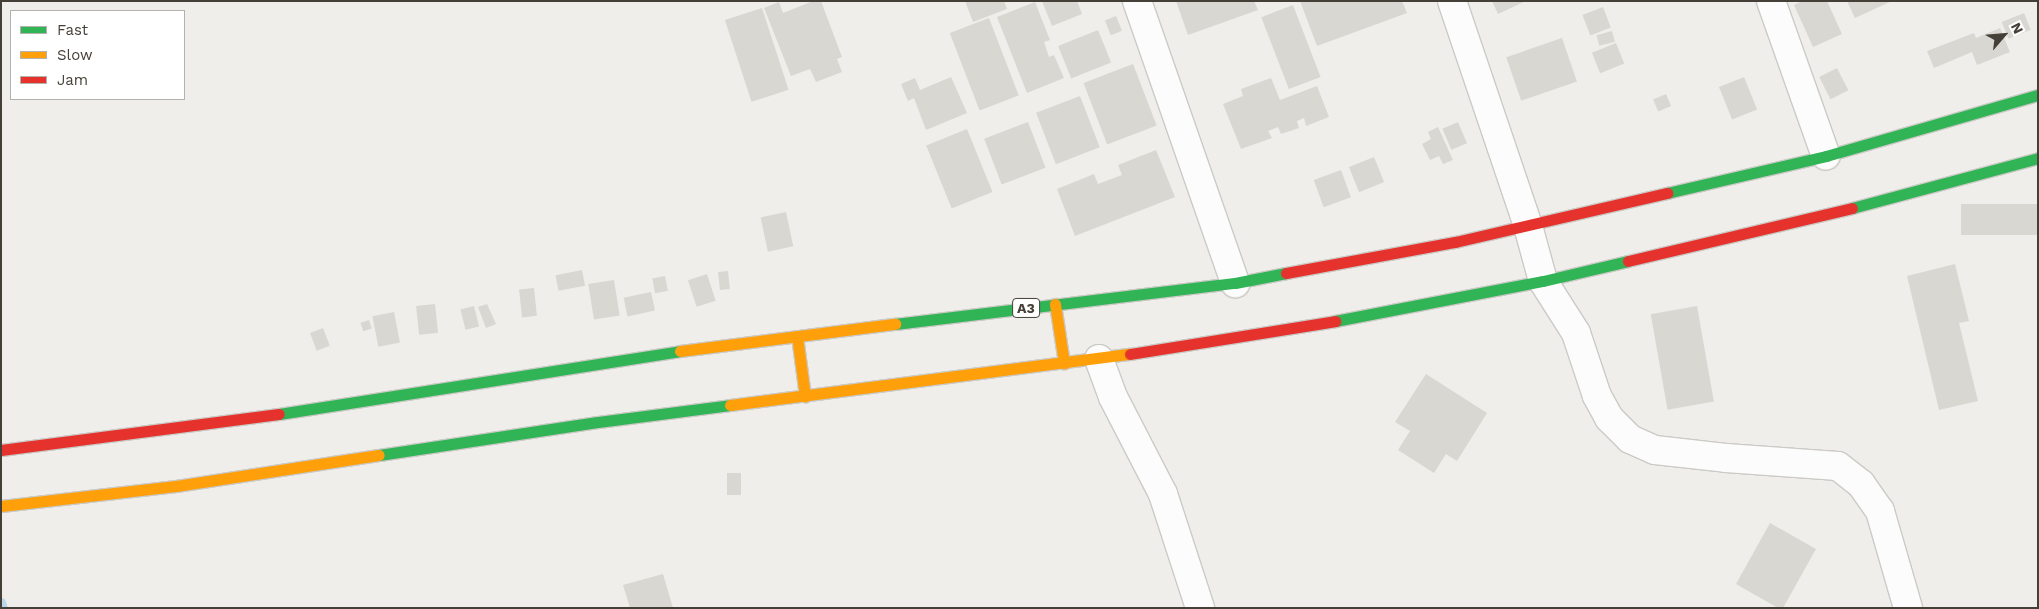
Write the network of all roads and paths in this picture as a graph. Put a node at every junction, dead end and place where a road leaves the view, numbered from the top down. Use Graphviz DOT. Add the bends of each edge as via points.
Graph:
graph roads {
  1 [pos="1137,1"];
  2 [pos="1452,1"];
  3 [pos="1771,1"];
  4 [pos="2038,95"];
  5 [pos="1826,156"];
  6 [pos="2038,158"];
  7 [pos="1528,226"];
  8 [pos="1543,281"];
  9 [pos="1235,283"];
  10 [pos="1055,304"];
  11 [pos="797,336"];
  12 [pos="1099,359"];
  13 [pos="1064,363"];
  14 [pos="805,396"];
  15 [pos="1,450"];
  16 [pos="1,506"];
  17 [pos="1200,608"];
  18 [pos="1908,608"];
  1 -- 9 [label="street"];
  2 -- 7 [label="street"];
  3 -- 5 [label="street"];
  4 -- 5 [label="highway, A3"];
  5 -- 7 [label="highway, A3"];
  6 -- 8 [label="highway" via="1845,210"];
  7 -- 8 [label="street"];
  7 -- 9 [label="highway, A3"];
  8 -- 12 [label="highway" via="1275,332"];
  8 -- 18 [label="street" via="1576,333 1597,396 1610,418 1630,439 1655,450 1838,466 1860,484 1880,511"];
  9 -- 10 [label="highway, A3"];
  10 -- 11 [label="highway, A3"];
  10 -- 13 [label="highway"];
  11 -- 14 [label="highway"];
  11 -- 15 [label="highway, A3" via="726,344 284,413"];
  12 -- 13 [label="highway"];
  12 -- 17 [label="street" via="1113,397 1163,494"];
  13 -- 14 [label="highway"];
  14 -- 16 [label="highway" via="598,422 176,486"];
}
